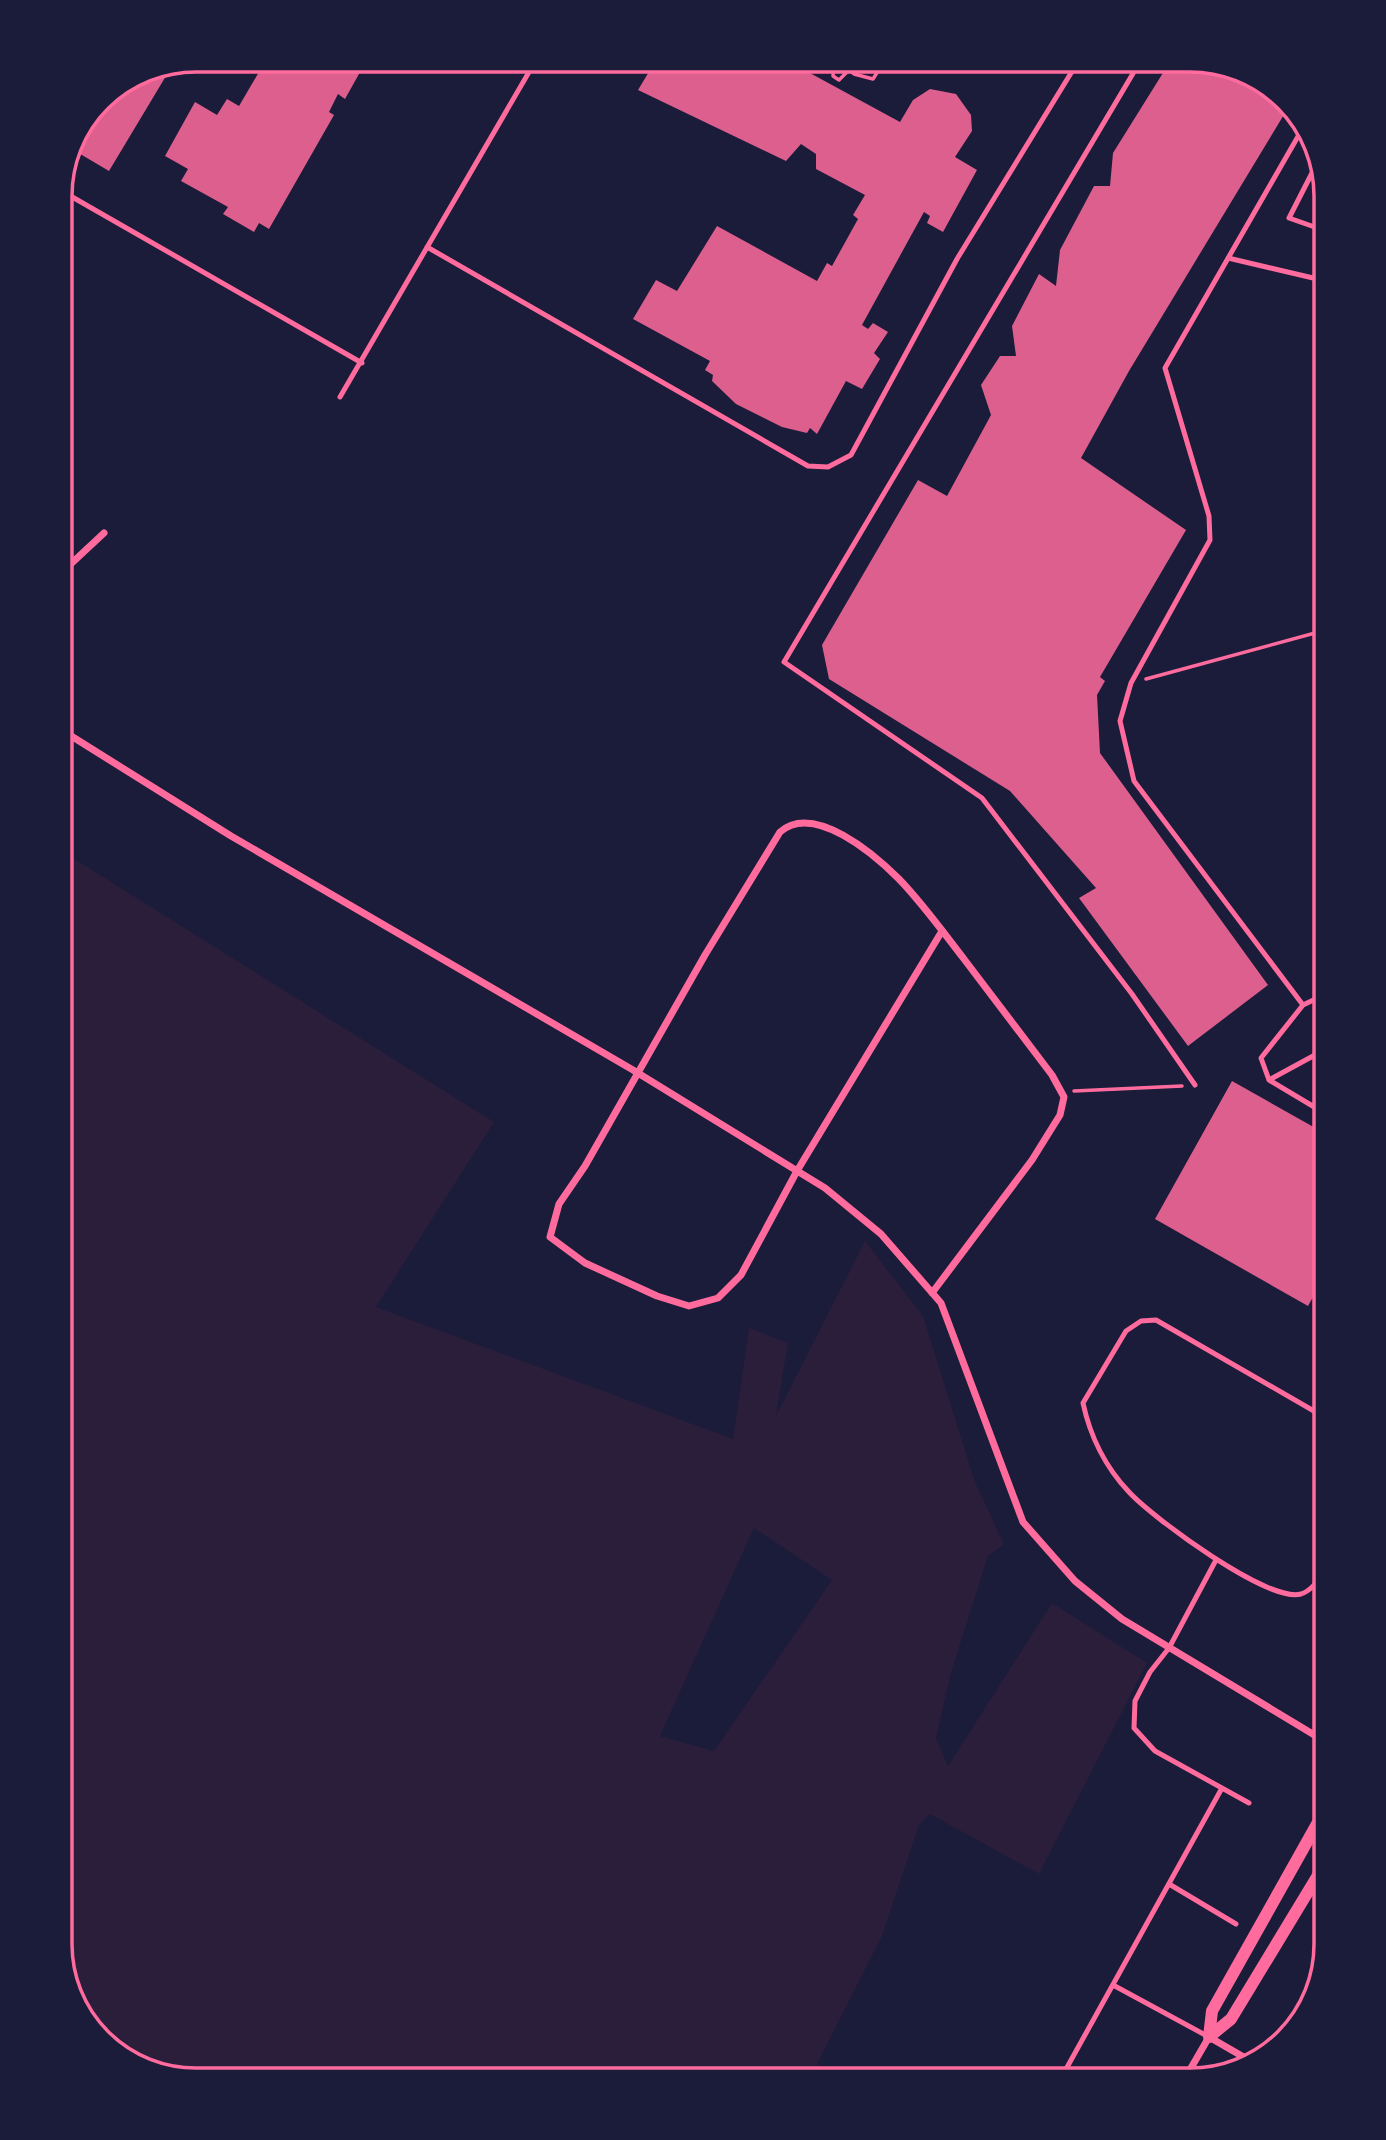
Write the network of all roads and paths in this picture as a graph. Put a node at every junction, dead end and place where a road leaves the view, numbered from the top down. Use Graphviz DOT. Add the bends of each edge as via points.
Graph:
graph roads {
  1 [pos="529,72"];
  2 [pos="833,72"];
  3 [pos="847,72"];
  4 [pos="852,72"];
  5 [pos="877,72"];
  6 [pos="1072,72"];
  7 [pos="1134,72"];
  8 [pos="1298,136"];
  9 [pos="1312,172"];
  10 [pos="72,197"];
  11 [pos="1314,227"];
  12 [pos="427,247"];
  13 [pos="1228,258"];
  14 [pos="1314,278"];
  15 [pos="362,363"];
  16 [pos="340,397"];
  17 [pos="104,533"];
  18 [pos="72,563"];
  19 [pos="1314,633"];
  20 [pos="1131,683"];
  21 [pos="72,737"];
  22 [pos="942,931"];
  23 [pos="1314,1000"];
  24 [pos="1303,1005"];
  25 [pos="1314,1056"];
  26 [pos="638,1073"];
  27 [pos="1269,1080"];
  28 [pos="1195,1085"];
  29 [pos="1062,1092"];
  30 [pos="1314,1107"];
  31 [pos="797,1171"];
  32 [pos="932,1293"];
  33 [pos="1314,1411"];
  34 [pos="1216,1560"];
  35 [pos="1314,1585"];
  36 [pos="1169,1648"];
  37 [pos="1314,1735"];
  38 [pos="1222,1788"];
  39 [pos="1249,1803"];
  40 [pos="1314,1829"];
  41 [pos="1314,1882"];
  42 [pos="1168,1884"];
  43 [pos="1236,1924"];
  44 [pos="1113,1984"];
  45 [pos="1209,2037"];
  46 [pos="1242,2056"];
  47 [pos="1067,2068"];
  48 [pos="1191,2068"];
  1 -- 12 [label="lane"];
  2 -- 3 [label="path" via="839,80"];
  4 -- 5 [label="path" via="873,79"];
  6 -- 12 [label="lane" via="957,259 851,455 828,467 808,466"];
  7 -- 28 [label="lane" via="784,662 982,798 1132,994"];
  8 -- 13 [label="lane"];
  9 -- 11 [label="lane" via="1289,218"];
  10 -- 15 [label="lane"];
  12 -- 15 [label="lane"];
  13 -- 14 [label="lane"];
  13 -- 20 [label="lane" via="1165,368 1209,516 1210,540"];
  15 -- 16 [label="lane"];
  17 -- 18 [label="street"];
  19 -- 20 [label="path"];
  20 -- 24 [label="lane" via="1120,721 1134,781"];
  21 -- 26 [label="street" via="231,836"];
  22 -- 26 [label="street" via="899,879 845,835 817,823 788,825 705,955"];
  22 -- 29 [label="street"];
  22 -- 31 [label="street"];
  23 -- 24 [label="lane"];
  24 -- 27 [label="lane" via="1261,1058"];
  25 -- 27 [label="lane"];
  26 -- 31 [label="street"];
  26 -- 31 [label="street" via="559,1203 550,1237 585,1263 689,1306 718,1298 741,1275"];
  27 -- 30 [label="lane"];
  28 -- 29 [label="path"];
  29 -- 32 [label="street" via="1060,1115 1032,1160"];
  31 -- 32 [label="street" via="881,1234"];
  32 -- 36 [label="street" via="941,1303 1023,1522 1075,1581 1122,1619"];
  33 -- 34 [label="lane" via="1156,1320 1141,1321 1126,1331 1083,1403 1087,1424 1105,1461 1129,1493"];
  34 -- 35 [label="lane" via="1282,1593 1301,1594"];
  34 -- 36 [label="lane"];
  36 -- 37 [label="street"];
  36 -- 38 [label="lane" via="1135,1701 1134,1728 1154,1751"];
  38 -- 39 [label="lane"];
  38 -- 42 [label="lane"];
  40 -- 45 [label="street" via="1212,2011"];
  41 -- 45 [label="street" via="1231,2019"];
  42 -- 43 [label="lane"];
  42 -- 44 [label="lane"];
  44 -- 45 [label="lane"];
  44 -- 47 [label="lane"];
  45 -- 46 [label="street"];
  45 -- 48 [label="street"];
}
